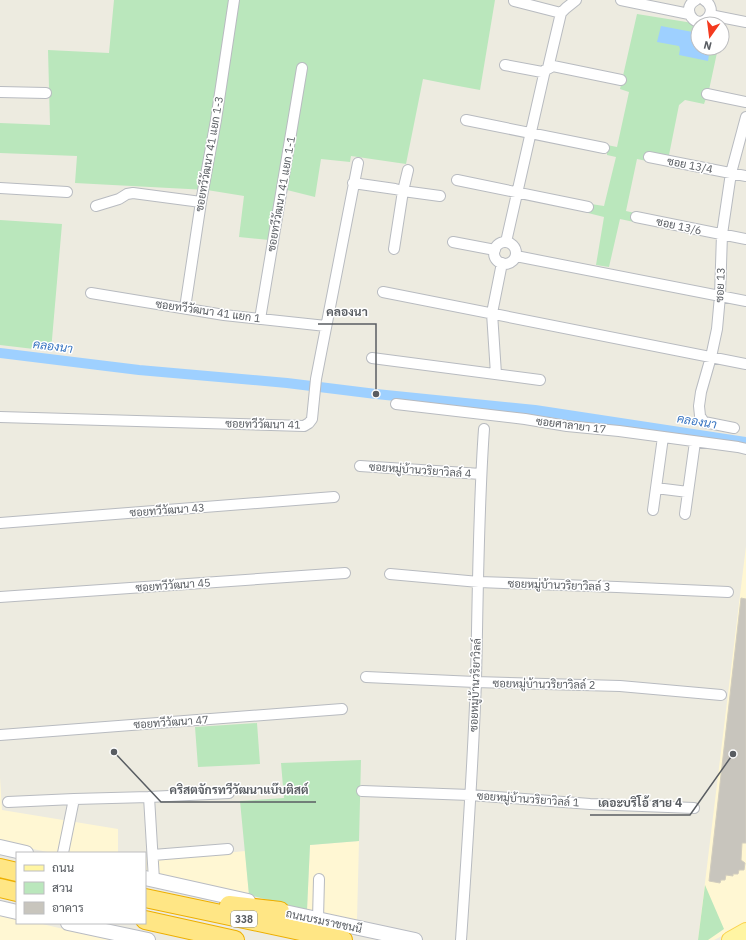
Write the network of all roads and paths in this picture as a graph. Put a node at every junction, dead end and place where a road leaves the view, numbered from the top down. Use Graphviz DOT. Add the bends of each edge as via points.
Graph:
graph roads {
  1 [pos="234,0"];
  2 [pos="576,0"];
  3 [pos="622,0"];
  4 [pos="696,0"];
  5 [pos="704,0"];
  6 [pos="514,1"];
  7 [pos="561,13"];
  8 [pos="689,14"];
  9 [pos="710,15"];
  10 [pos="746,22"];
  11 [pos="505,65"];
  12 [pos="302,68"];
  13 [pos="547,69"];
  14 [pos="621,80"];
  15 [pos="0,92"];
  16 [pos="46,93"];
  17 [pos="707,94"];
  18 [pos="746,102"];
  19 [pos="746,117"];
  20 [pos="466,120"];
  21 [pos="531,133"];
  22 [pos="604,148"];
  23 [pos="649,157"];
  24 [pos="358,163"];
  25 [pos="408,170"];
  26 [pos="731,173"];
  27 [pos="746,176"];
  28 [pos="457,180"];
  29 [pos="353,183"];
  30 [pos="0,188"];
  31 [pos="403,191"];
  32 [pos="67,192"];
  33 [pos="517,192"];
  34 [pos="440,196"];
  35 [pos="201,202"];
  36 [pos="96,206"];
  37 [pos="588,207"];
  38 [pos="636,217"];
  39 [pos="722,234"];
  40 [pos="746,239"];
  41 [pos="453,242"];
  42 [pos="506,242"];
  43 [pos="394,249"];
  44 [pos="495,250"];
  45 [pos="516,256"];
  46 [pos="502,263"];
  47 [pos="383,292"];
  48 [pos="91,293"];
  49 [pos="720,296"];
  50 [pos="746,301"];
  51 [pos="185,308"];
  52 [pos="492,313"];
  53 [pos="260,319"];
  54 [pos="326,326"];
  55 [pos="711,357"];
  56 [pos="372,358"];
  57 [pos="746,364"];
  58 [pos="496,374"];
  59 [pos="540,380"];
  60 [pos="396,404"];
  61 [pos="0,417"];
  62 [pos="734,428"];
  63 [pos="484,429"];
  64 [pos="663,437"];
  65 [pos="695,442"];
  66 [pos="746,449"];
  67 [pos="360,466"];
  68 [pos="481,474"];
  69 [pos="656,488"];
  70 [pos="688,492"];
  71 [pos="334,497"];
  72 [pos="653,510"];
  73 [pos="685,514"];
  74 [pos="0,523"];
  75 [pos="345,573"];
  76 [pos="390,574"];
  77 [pos="478,582"];
  78 [pos="728,592"];
  79 [pos="0,597"];
  80 [pos="366,676"];
  81 [pos="476,682"];
  82 [pos="721,695"];
  83 [pos="342,709"];
  84 [pos="0,735"];
  85 [pos="362,791"];
  86 [pos="229,793"];
  87 [pos="470,795"];
  88 [pos="149,797"];
  89 [pos="74,798"];
  90 [pos="8,802"];
  91 [pos="694,808"];
  92 [pos="0,847"];
  93 [pos="228,849"];
  94 [pos="22,852"];
  95 [pos="63,852"];
  96 [pos="153,855"];
  97 [pos="0,868"];
  98 [pos="16,872"];
  99 [pos="149,879"];
  100 [pos="319,879"];
  101 [pos="0,888"];
  102 [pos="16,892"];
  103 [pos="146,896"];
  104 [pos="146,896"];
  105 [pos="0,908"];
  106 [pos="280,911"];
  107 [pos="16,912"];
  108 [pos="318,919"];
  109 [pos="146,920"];
  110 [pos="73,924"];
  111 [pos="746,931"];
  112 [pos="148,940"];
  113 [pos="235,940"];
  114 [pos="343,940"];
  115 [pos="415,940"];
  116 [pos="461,940"];
  117 [pos="730,940"];
  1 -- 35 [label="street, ซอยทวีวัฒนา 41 แยก 1-3"];
  2 -- 7 [label="street"];
  3 -- 8 [label="street"];
  4 -- 8 [label="street" via="689,6"];
  5 -- 9 [label="street" via="711,8"];
  6 -- 7 [label="street"];
  7 -- 13 [label="street"];
  8 -- 9 [label="street" via="699,21 706,20"];
  9 -- 10 [label="street"];
  11 -- 13 [label="street" via="542,72"];
  12 -- 53 [label="street, ซอยทวีวัฒนา 41 แยก 1-1"];
  13 -- 14 [label="street" via="553,66"];
  13 -- 21 [label="street"];
  15 -- 16 [label="street"];
  17 -- 18 [label="street"];
  19 -- 26 [label="street, ซอย 13"];
  20 -- 21 [label="street"];
  21 -- 22 [label="street"];
  21 -- 33 [label="street"];
  23 -- 26 [label="street, ซอย 13/4"];
  24 -- 29 [label="street, ซอยทวีวัฒนา 41"];
  25 -- 31 [label="street"];
  26 -- 27 [label="street, ซอย 13/4"];
  26 -- 39 [label="street, ซอย 13"];
  28 -- 33 [label="street"];
  29 -- 31 [label="street"];
  29 -- 54 [label="street, ซอยทวีวัฒนา 41"];
  30 -- 32 [label="street"];
  31 -- 34 [label="street"];
  31 -- 43 [label="street"];
  33 -- 37 [label="street"];
  33 -- 42 [label="street"];
  35 -- 36 [label="street" via="133,193"];
  35 -- 51 [label="street, ซอยทวีวัฒนา 41 แยก 1-3"];
  38 -- 39 [label="street, ซอย 13/6"];
  39 -- 40 [label="street, ซอย 13/6"];
  39 -- 49 [label="street, ซอย 13"];
  41 -- 44 [label="street"];
  42 -- 44 [label="street" via="499,244"];
  42 -- 45 [label="street" via="515,248"];
  44 -- 46 [label="street" via="497,260"];
  45 -- 46 [label="street" via="512,261"];
  45 -- 49 [label="street"];
  46 -- 52 [label="street"];
  47 -- 52 [label="street"];
  48 -- 51 [label="street, ซอยทวีวัฒนา 41 แยก 1"];
  49 -- 50 [label="street"];
  49 -- 55 [label="street, ซอย 13"];
  51 -- 53 [label="street, ซอยทวีวัฒนา 41 แยก 1"];
  52 -- 55 [label="street"];
  52 -- 58 [label="street"];
  53 -- 54 [label="street, ซอยทวีวัฒนา 41 แยก 1"];
  54 -- 61 [label="street, ซอยทวีวัฒนา 41" via="312,419 304,426"];
  55 -- 57 [label="street"];
  55 -- 62 [label="street, ซอย 13" via="701,392 700,416 704,422"];
  56 -- 58 [label="street"];
  58 -- 59 [label="street"];
  60 -- 64 [label="street, ซอยศาลายา 17"];
  63 -- 68 [label="street, ซอยหมู่บ้านวริยาวิลล์"];
  64 -- 65 [label="street, ซอยศาลายา 17"];
  64 -- 69 [label="street"];
  65 -- 66 [label="street, ซอยศาลายา 17"];
  65 -- 70 [label="street"];
  67 -- 68 [label="street, ซอยหมู่บ้านวริยาวิลล์ 4"];
  68 -- 77 [label="street, ซอยหมู่บ้านวริยาวิลล์"];
  69 -- 70 [label="street"];
  69 -- 72 [label="street"];
  70 -- 73 [label="street"];
  71 -- 74 [label="street, ซอยทวีวัฒนา 43"];
  75 -- 79 [label="street, ซอยทวีวัฒนา 45"];
  76 -- 77 [label="street, ซอยหมู่บ้านวริยาวิลล์ 3"];
  77 -- 78 [label="street, ซอยหมู่บ้านวริยาวิลล์ 3"];
  77 -- 81 [label="street, ซอยหมู่บ้านวริยาวิลล์"];
  80 -- 81 [label="street, ซอยหมู่บ้านวริยาวิลล์ 2"];
  81 -- 82 [label="street, ซอยหมู่บ้านวริยาวิลล์ 2" via="620,686"];
  81 -- 87 [label="street, ซอยหมู่บ้านวริยาวิลล์"];
  83 -- 84 [label="street, ซอยทวีวัฒนา 47"];
  85 -- 87 [label="street, ซอยหมู่บ้านวริยาวิลล์ 1"];
  86 -- 88 [label="street"];
  87 -- 91 [label="street, ซอยหมู่บ้านวริยาวิลล์ 1" via="590,804"];
  87 -- 116 [label="street, ซอยหมู่บ้านวริยาวิลล์"];
  88 -- 89 [label="street"];
  88 -- 96 [label="street"];
  89 -- 90 [label="street"];
  89 -- 95 [label="street"];
  92 -- 94 [label="main road"];
  93 -- 96 [label="street"];
  96 -- 99 [label="street"];
  97 -- 98 [label="highway"];
  99 -- 106 [label="main road, 338" via="251,901"];
  100 -- 108 [label="street"];
  101 -- 102 [label="highway"];
  103 -- 106 [label="highway"];
  104 -- 114 [label="highway, ถนนบรมราชชนนี / 338"];
  105 -- 107 [label="main road"];
  106 -- 108 [label="main road, ถนนบรมราชชนนี"];
  108 -- 115 [label="main road, ถนนบรมราชชนนี"];
  109 -- 113 [label="highway, 338"];
  110 -- 112 [label="main road"];
  111 -- 117 [label="main road"];
}
